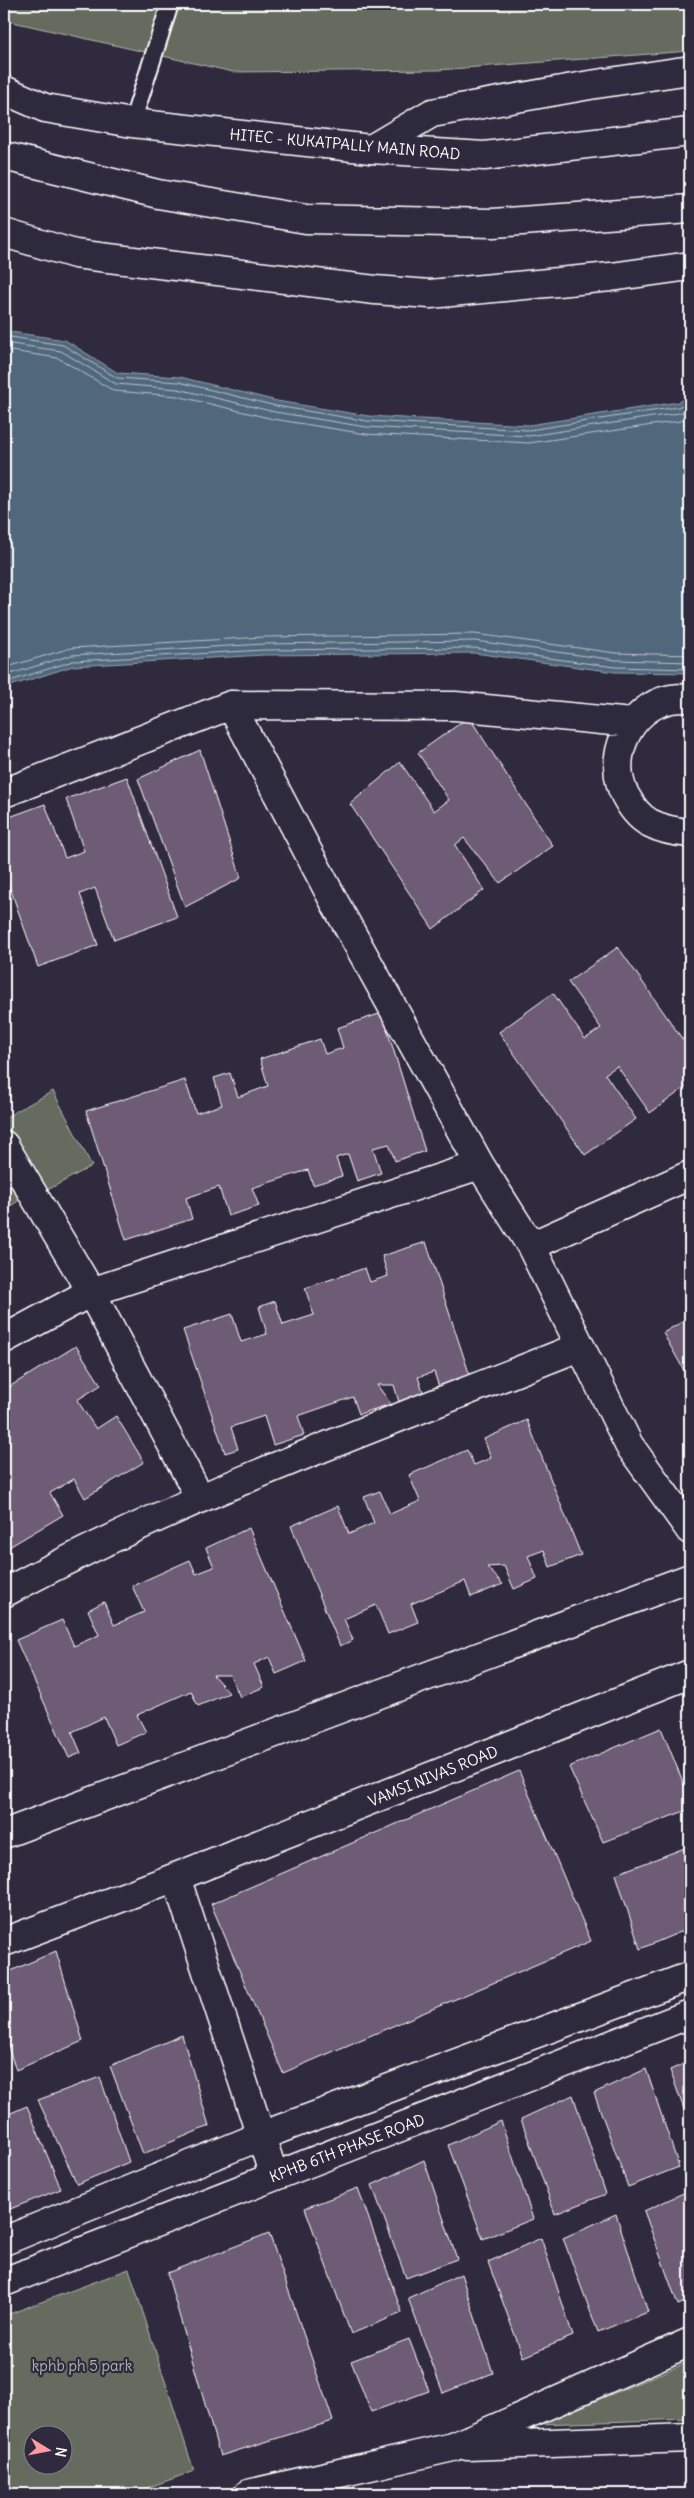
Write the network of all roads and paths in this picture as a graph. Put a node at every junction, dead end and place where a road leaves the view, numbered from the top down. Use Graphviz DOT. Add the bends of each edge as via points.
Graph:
graph roads {
  1 [pos="170,4"];
  2 [pos="690,70"];
  3 [pos="4,90"];
  4 [pos="132,123"];
  5 [pos="690,132"];
  6 [pos="371,149"];
  7 [pos="4,156"];
  8 [pos="690,209"];
  9 [pos="4,233"];
  10 [pos="690,266"];
  11 [pos="690,698"];
  12 [pos="231,705"];
  13 [pos="632,723"];
  14 [pos="4,793"];
  15 [pos="690,833"];
  16 [pos="4,1145"];
  17 [pos="480,1165"];
  18 [pos="690,1175"];
  19 [pos="531,1246"];
  20 [pos="91,1292"];
  21 [pos="4,1339"];
  22 [pos="579,1347"];
  23 [pos="200,1498"];
  24 [pos="690,1530"];
  25 [pos="690,1578"];
  26 [pos="4,1593"];
  27 [pos="690,1674"];
  28 [pos="4,1833"];
  29 [pos="176,1877"];
  30 [pos="4,1942"];
  31 [pos="690,1976"];
  32 [pos="690,2014"];
  33 [pos="261,2136"];
  34 [pos="274,2176"];
  35 [pos="4,2241"];
  36 [pos="4,2282"];
  37 [pos="690,2342"];
  38 [pos="690,2438"];
  39 [pos="453,2447"];
  40 [pos="248,2494"];
  1 -- 4 [label="lane"];
  2 -- 6 [label="street" via="432,113"];
  3 -- 4 [label="street, HITEC - KUKATPALLY MAIN ROAD" via="45,108"];
  4 -- 6 [label="street, HITEC - KUKATPALLY MAIN ROAD"];
  5 -- 6 [label="street, HITEC - KUKATPALLY MAIN ROAD" via="484,156"];
  7 -- 8 [label="street" via="158,194 306,219 493,224"];
  9 -- 10 [label="street" via="75,254 430,294 611,278"];
  11 -- 13 [label="street" via="670,699 649,708"];
  12 -- 13 [label="street" via="455,706"];
  12 -- 14 [label="street"];
  12 -- 17 [label="street" via="336,905"];
  13 -- 15 [label="street" via="621,744 617,766 621,788 632,808 648,822 669,831"];
  16 -- 20 [label="street"];
  17 -- 19 [label="street"];
  17 -- 20 [label="street"];
  18 -- 19 [label="street"];
  19 -- 22 [label="street"];
  20 -- 21 [label="street"];
  20 -- 23 [label="street"];
  22 -- 23 [label="street"];
  22 -- 24 [label="street" via="628,1446"];
  23 -- 26 [label="street"];
  25 -- 28 [label="street"];
  27 -- 29 [label="street, VAMSI NIVAS ROAD"];
  29 -- 30 [label="street, VAMSI NIVAS ROAD"];
  29 -- 33 [label="street"];
  31 -- 33 [label="street"];
  32 -- 34 [label="street, KPHB 6TH PHASE ROAD"];
  33 -- 34 [label="street"];
  33 -- 35 [label="street"];
  34 -- 36 [label="street, KPHB 6TH PHASE ROAD"];
  37 -- 39 [label="street"];
  38 -- 39 [label="street"];
  39 -- 40 [label="street"];
}
